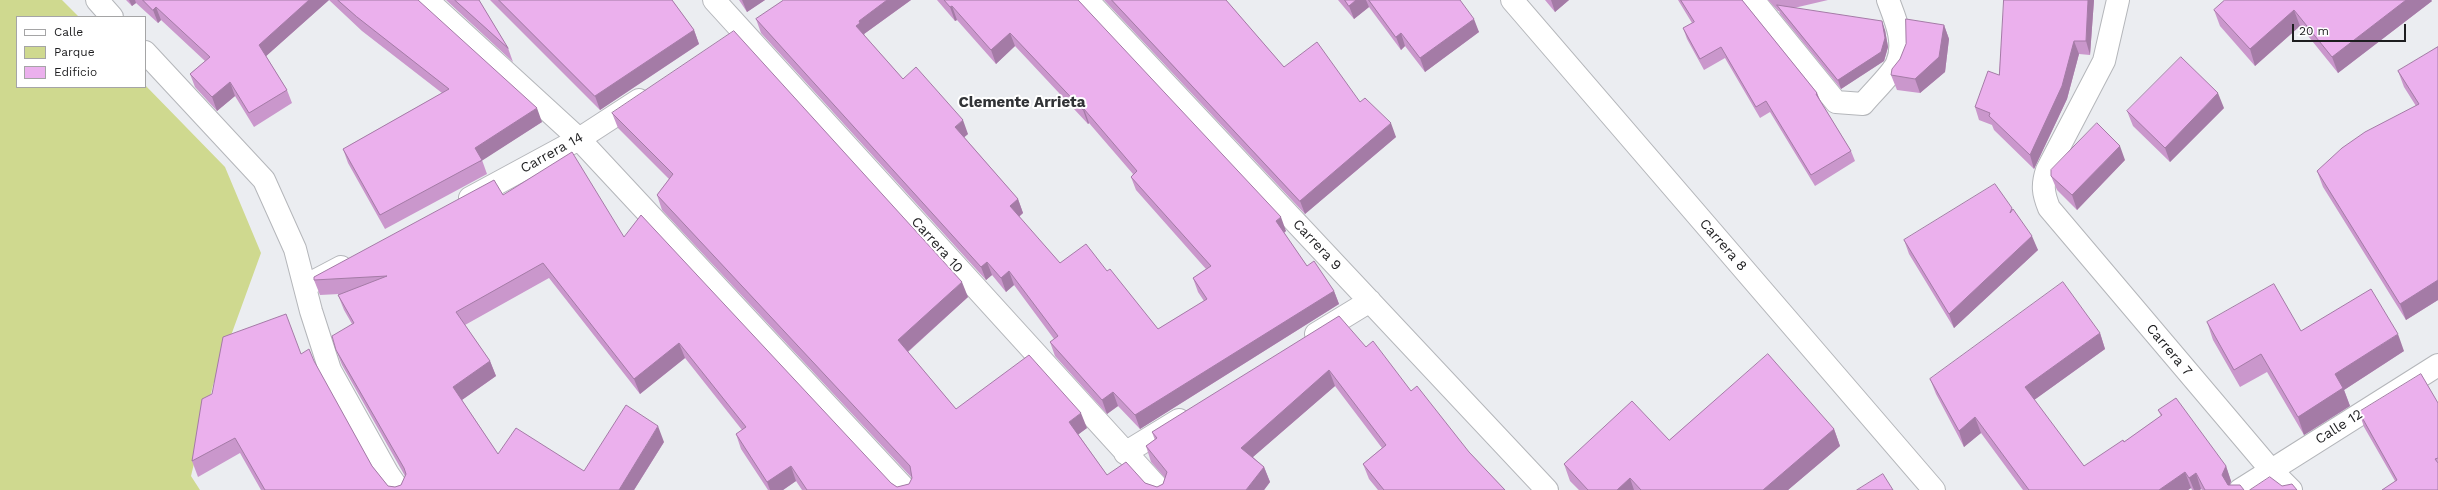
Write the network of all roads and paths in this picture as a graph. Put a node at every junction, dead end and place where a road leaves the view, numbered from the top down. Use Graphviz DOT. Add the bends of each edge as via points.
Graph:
graph roads {
  1 [pos="96,0"];
  2 [pos="427,0"];
  3 [pos="714,0"];
  4 [pos="1087,0"];
  5 [pos="1512,0"];
  6 [pos="1753,0"];
  7 [pos="1888,0"];
  8 [pos="2118,0"];
  9 [pos="111,16"];
  10 [pos="762,18"];
  11 [pos="742,31"];
  12 [pos="723,44"];
  13 [pos="146,53"];
  14 [pos="658,87"];
  15 [pos="579,139"];
  16 [pos="452,207"];
  17 [pos="361,256"];
  18 [pos="305,286"];
  19 [pos="1370,301"];
  20 [pos="1302,343"];
  21 [pos="2438,365"];
  22 [pos="1193,411"];
  23 [pos="1125,453"];
  24 [pos="2271,470"];
  25 [pos="399,490"];
  26 [pos="906,490"];
  27 [pos="1160,490"];
  28 [pos="1547,490"];
  29 [pos="1934,490"];
  30 [pos="2240,490"];
  31 [pos="2291,490"];
  1 -- 9 [label="street"];
  2 -- 15 [label="street"];
  3 -- 11 [label="street, Carrera 10"];
  4 -- 19 [label="street, Carrera 9"];
  5 -- 29 [label="street, Carrera 8"];
  6 -- 7 [label="street" via="1836,102 1863,104 1897,63 1900,43 1898,27"];
  8 -- 24 [label="street, Carrera 7" via="2104,61 2047,170 2042,185 2049,208"];
  10 -- 11 [label="street"];
  11 -- 12 [label="street"];
  11 -- 23 [label="street, Carrera 10"];
  13 -- 18 [label="street" via="264,180 295,249"];
  14 -- 15 [label="street, Carrera 14"];
  15 -- 16 [label="street, Carrera 14"];
  15 -- 26 [label="street"];
  17 -- 18 [label="street"];
  18 -- 25 [label="street" via="330,370"];
  19 -- 20 [label="street"];
  19 -- 28 [label="street, Carrera 9"];
  21 -- 24 [label="street, Calle 12"];
  22 -- 23 [label="street"];
  23 -- 27 [label="street, Carrera 10"];
  24 -- 30 [label="street, Calle 12"];
  24 -- 31 [label="street, Carrera 7"];
}
